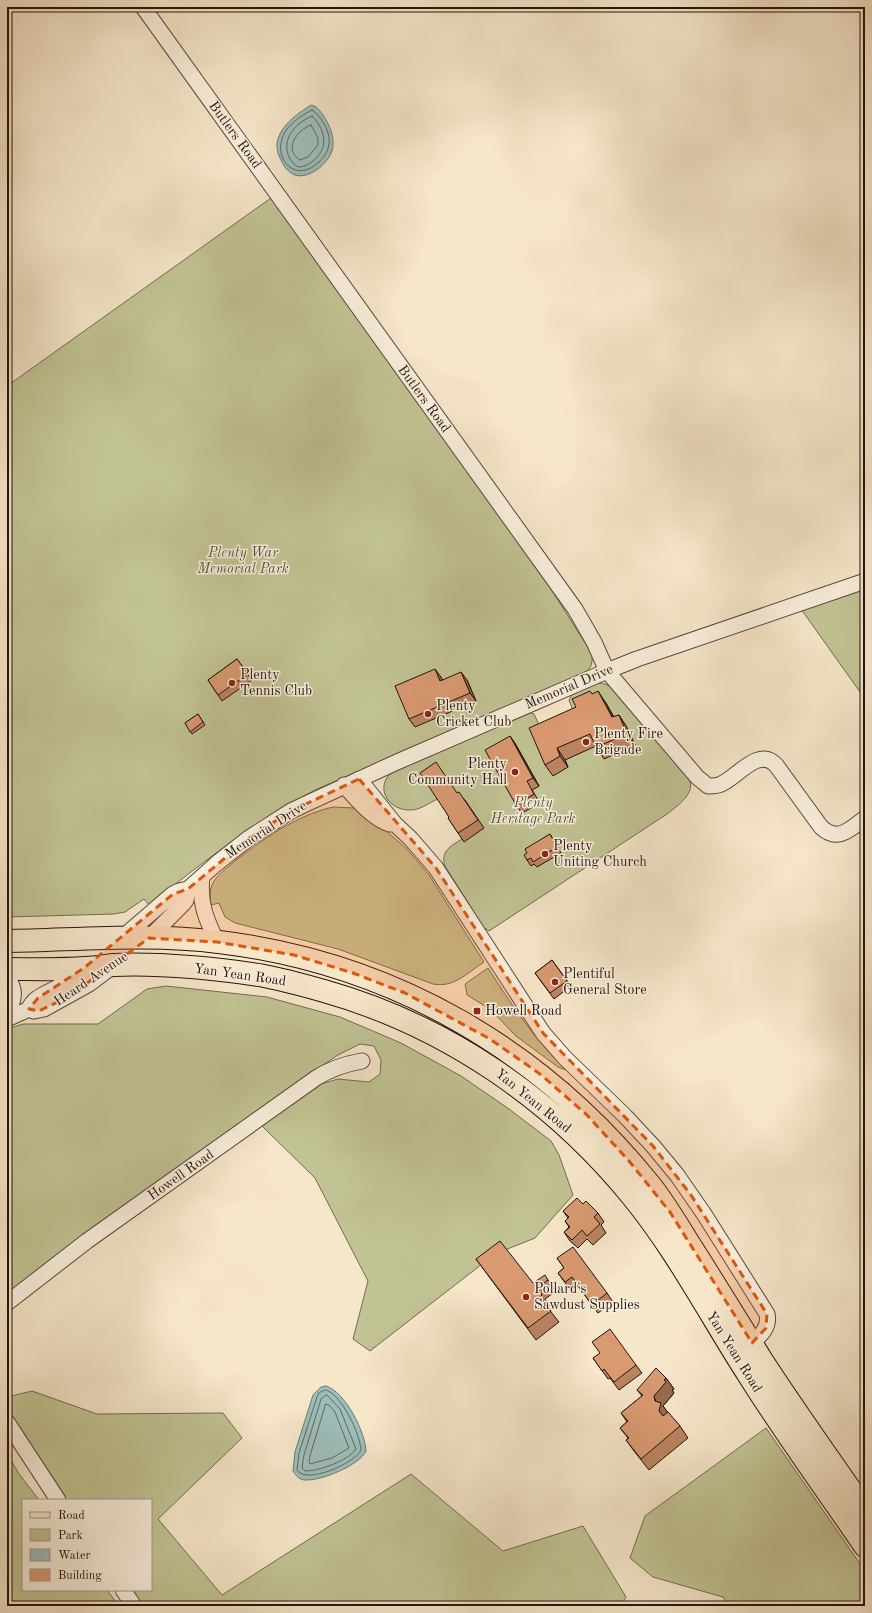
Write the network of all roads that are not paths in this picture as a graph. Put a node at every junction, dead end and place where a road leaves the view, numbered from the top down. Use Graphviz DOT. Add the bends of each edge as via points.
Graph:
graph roads {
  1 [pos="143,7"];
  2 [pos="865,581"];
  3 [pos="607,671"];
  4 [pos="359,778"];
  5 [pos="344,785"];
  6 [pos="865,818"];
  7 [pos="395,824"];
  8 [pos="202,877"];
  9 [pos="188,889"];
  10 [pos="123,937"];
  11 [pos="149,938"];
  12 [pos="7,941"];
  13 [pos="217,942"];
  14 [pos="114,965"];
  15 [pos="84,968"];
  16 [pos="7,969"];
  17 [pos="7,978"];
  18 [pos="29,1009"];
  19 [pos="7,1013"];
  20 [pos="7,1019"];
  21 [pos="362,1061"];
  22 [pos="7,1303"];
  23 [pos="752,1343"];
  24 [pos="7,1422"];
  25 [pos="57,1499"];
  26 [pos="865,1511"];
  27 [pos="865,1546"];
  28 [pos="124,1591"];
  29 [pos="134,1606"];
  1 -- 3 [label="street, Butlers Road" via="575,610"];
  2 -- 3 [label="street, Memorial Drive"];
  3 -- 4 [label="street, Memorial Drive"];
  3 -- 6 [label="street, Butlers Road" via="697,777 708,786 723,784 754,762 765,758 772,760 827,833 844,833"];
  4 -- 5 [label="street, Memorial Drive"];
  4 -- 7 [label="street, Yan Yean Road"];
  5 -- 7 [label="street, Yan Yean Road" via="381,820"];
  5 -- 8 [label="street, Memorial Drive" via="272,823"];
  7 -- 23 [label="street, Yan Yean Road" via="436,868 543,1033 653,1146 691,1195 767,1314 766,1328"];
  8 -- 9 [label="street, Memorial Drive"];
  8 -- 13 [label="street" via="201,896 209,926"];
  9 -- 10 [label="street, Memorial Drive" via="173,894"];
  9 -- 11 [label="street, Memorial Drive" via="183,904"];
  10 -- 11 [label="main road, Yan Yean Road"];
  10 -- 12 [label="main road, Yan Yean Road"];
  10 -- 15 [label="main road, Memorial Drive"];
  11 -- 13 [label="main road, Yan Yean Road"];
  11 -- 14 [label="main road, Heard Avenue"];
  13 -- 23 [label="main road, Yan Yean Road" via="294,955 381,983 470,1027 540,1074 597,1126 651,1186"];
  14 -- 15 [label="main road, Yan Yean Road"];
  14 -- 18 [label="street, Heard Avenue" via="89,984 44,1009"];
  14 -- 27 [label="main road, Yan Yean Road" via="201,968 261,976 342,996 401,1019 448,1042 532,1097 614,1174 654,1225 761,1395"];
  15 -- 16 [label="main road, Yan Yean Road"];
  15 -- 18 [label="street, Heard Avenue" via="38,998"];
  17 -- 19 [label="street" via="14,996"];
  18 -- 20 [label="street, Heard Avenue"];
  21 -- 22 [label="street, Howell Road" via="338,1067 316,1078 87,1241"];
  23 -- 26 [label="main road, Yan Yean Road"];
  24 -- 25 [label="street"];
  28 -- 29 [label="street"];
}
